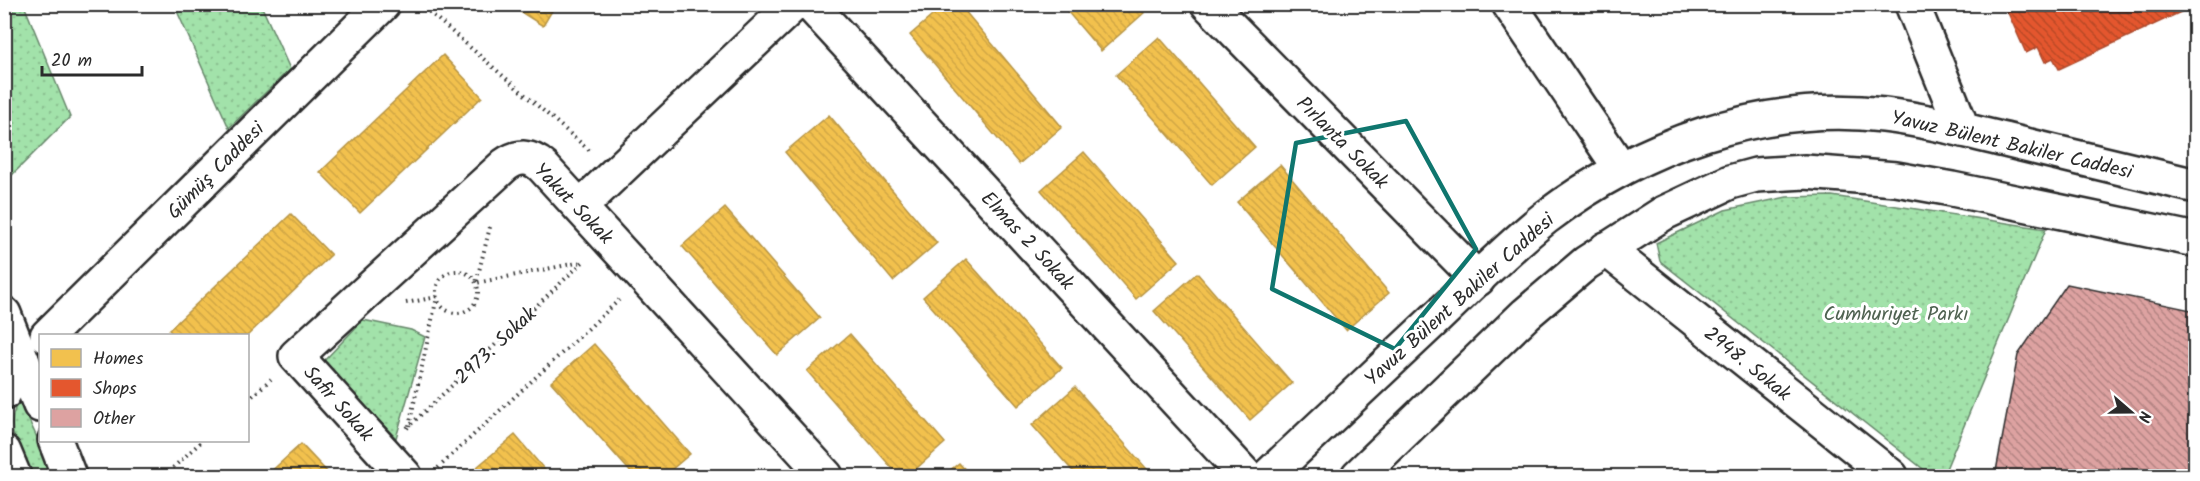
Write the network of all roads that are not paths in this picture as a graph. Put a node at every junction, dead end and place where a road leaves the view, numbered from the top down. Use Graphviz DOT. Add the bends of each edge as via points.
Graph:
graph roads {
  1 [pos="383,4"];
  2 [pos="794,4"];
  3 [pos="810,4"];
  4 [pos="1208,4"];
  5 [pos="1509,4"];
  6 [pos="1912,4"];
  7 [pos="1964,130"];
  8 [pos="1621,170"];
  9 [pos="2196,186"];
  10 [pos="580,207"];
  11 [pos="2196,240"];
  12 [pos="1606,249"];
  13 [pos="1478,279"];
  14 [pos="4,314"];
  15 [pos="49,334"];
  16 [pos="31,351"];
  17 [pos="296,356"];
  18 [pos="4,393"];
  19 [pos="39,399"];
  20 [pos="55,442"];
  21 [pos="4,452"];
  22 [pos="14,477"];
  23 [pos="69,477"];
  24 [pos="405,477"];
  25 [pos="826,477"];
  26 [pos="1246,477"];
  27 [pos="1268,477"];
  28 [pos="1358,477"];
  29 [pos="1891,477"];
  1 -- 15 [label="street, Gümüş Caddesi"];
  2 -- 10 [label="street"];
  3 -- 26 [label="street, Elmas 2 Sokak"];
  4 -- 13 [label="street, Pırlanta Sokak"];
  5 -- 8 [label="street"];
  6 -- 7 [label="street"];
  7 -- 8 [label="street, Yavuz Bülent Bakiler Caddesi" via="1882,114 1798,113 1701,134"];
  7 -- 9 [label="street, Yavuz Bülent Bakiler Caddesi"];
  8 -- 13 [label="street, Yavuz Bülent Bakiler Caddesi" via="1594,184 1523,236"];
  10 -- 17 [label="street, Yakut Sokak" via="540,164 515,158"];
  10 -- 25 [label="street, Yakut Sokak"];
  11 -- 12 [label="street" via="1942,187 1806,172 1756,175 1730,182 1664,213"];
  12 -- 28 [label="street" via="1526,314"];
  12 -- 29 [label="street, 2948. Sokak"];
  13 -- 27 [label="street, Yavuz Bülent Bakiler Caddesi"];
  14 -- 16 [label="street"];
  16 -- 18 [label="street"];
  16 -- 19 [label="street"];
  17 -- 24 [label="street, Safir Sokak"];
  20 -- 23 [label="street"];
  21 -- 22 [label="street"];
}
